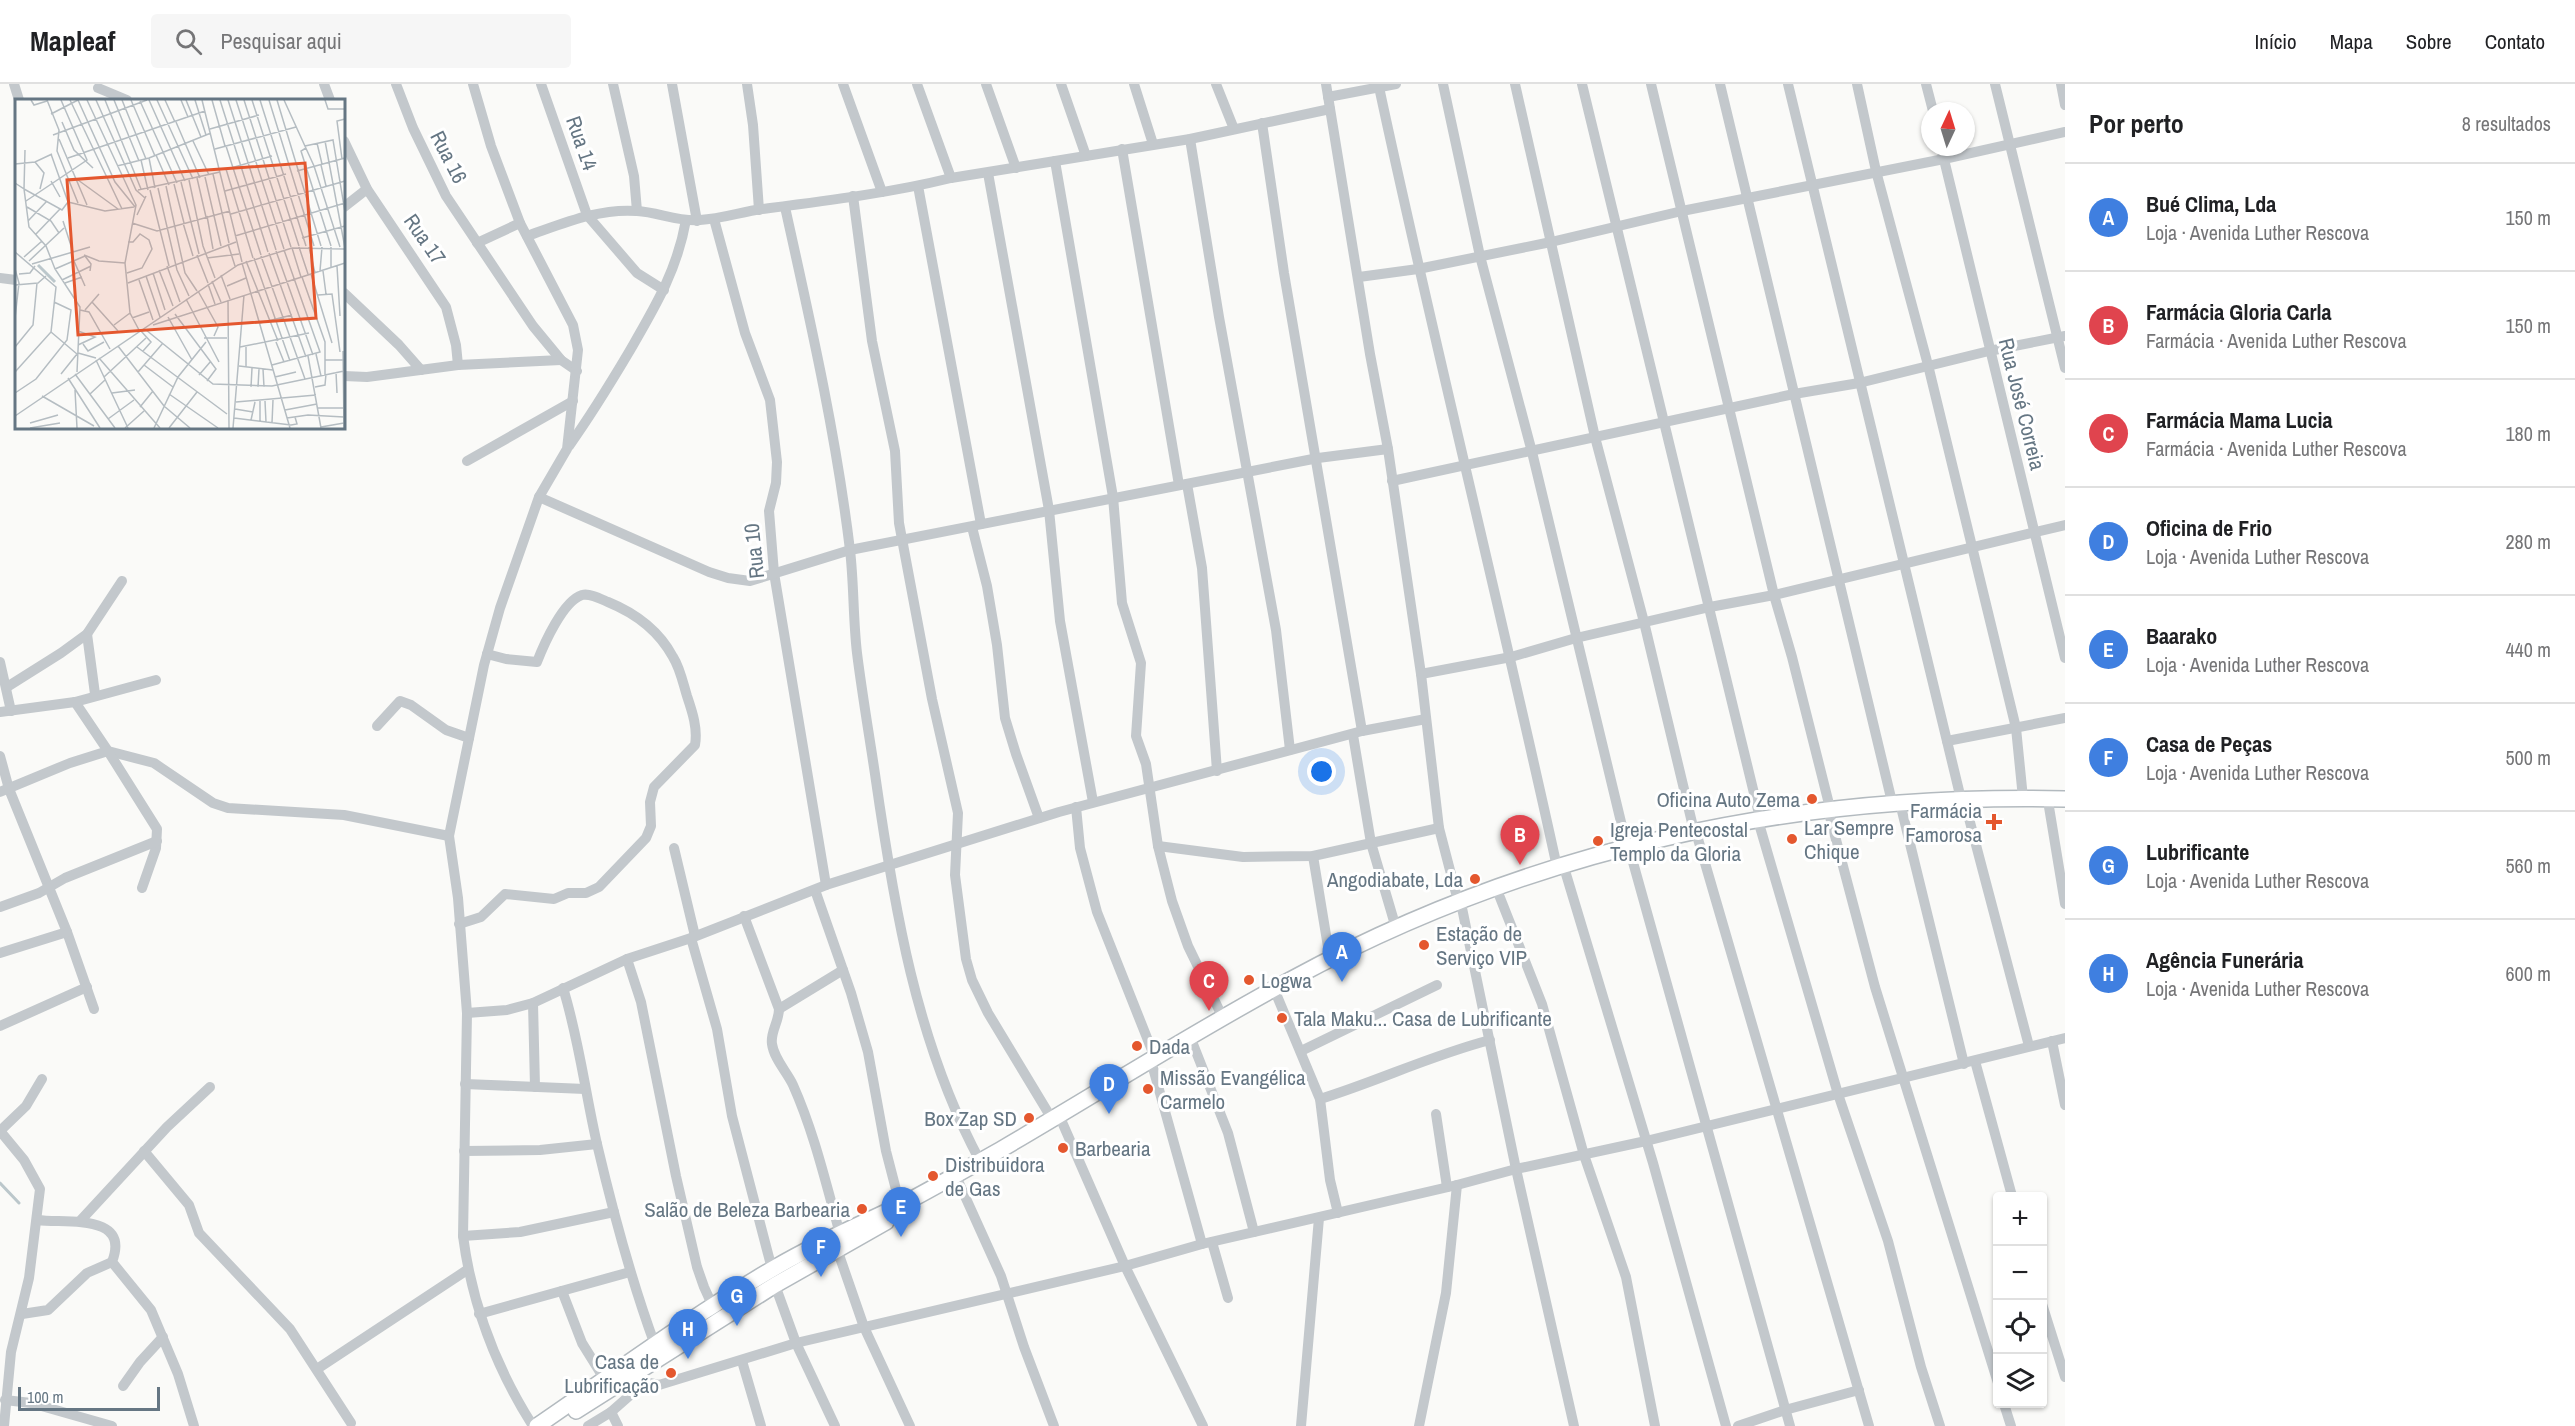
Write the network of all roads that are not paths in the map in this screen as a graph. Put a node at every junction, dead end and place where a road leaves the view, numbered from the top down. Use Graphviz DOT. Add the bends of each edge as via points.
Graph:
graph roads {
  1 [pos="14,84"];
  2 [pos="324,84"];
  3 [pos="396,84"];
  4 [pos="473,84"];
  5 [pos="541,84"];
  6 [pos="613,84"];
  7 [pos="672,84"];
  8 [pos="747,84"];
  9 [pos="843,84"];
  10 [pos="917,84"];
  11 [pos="986,84"];
  12 [pos="1061,84"];
  13 [pos="1134,84"];
  14 [pos="1216,84"];
  15 [pos="1326,84"];
  16 [pos="1396,84"];
  17 [pos="1443,84"];
  18 [pos="1515,84"];
  19 [pos="1582,84"];
  20 [pos="1651,84"];
  21 [pos="1720,84"];
  22 [pos="1788,84"];
  23 [pos="1857,84"];
  24 [pos="1926,84"];
  25 [pos="1995,84"];
  26 [pos="2061,84"];
  27 [pos="97,86"];
  28 [pos="1379,87"];
  29 [pos="1328,97"];
  30 [pos="19,99"];
  31 [pos="125,99"];
  32 [pos="330,99"];
  33 [pos="1931,102"];
  34 [pos="2065,105"];
  35 [pos="1330,109"];
  36 [pos="1262,123"];
  37 [pos="1234,129"];
  38 [pos="2065,132"];
  39 [pos="1190,139"];
  40 [pos="345,143"];
  41 [pos="1153,144"];
  42 [pos="2011,144"];
  43 [pos="1122,149"];
  44 [pos="1086,156"];
  45 [pos="1943,156"];
  46 [pos="1944,159"];
  47 [pos="1055,161"];
  48 [pos="1016,168"];
  49 [pos="1876,171"];
  50 [pos="988,173"];
  51 [pos="951,178"];
  52 [pos="1812,185"];
  53 [pos="918,186"];
  54 [pos="367,189"];
  55 [pos="882,192"];
  56 [pos="853,196"];
  57 [pos="1749,199"];
  58 [pos="345,206"];
  59 [pos="785,207"];
  60 [pos="759,210"];
  61 [pos="637,211"];
  62 [pos="1682,211"];
  63 [pos="587,215"];
  64 [pos="714,219"];
  65 [pos="692,221"];
  66 [pos="520,223"];
  67 [pos="1615,226"];
  68 [pos="527,236"];
  69 [pos="1551,242"];
  70 [pos="477,243"];
  71 [pos="1480,256"];
  72 [pos="1418,269"];
  73 [pos="0,278"];
  74 [pos="1359,278"];
  75 [pos="15,280"];
  76 [pos="664,290"];
  77 [pos="345,294"];
  78 [pos="2062,337"];
  79 [pos="1989,351"];
  80 [pos="561,360"];
  81 [pos="458,365"];
  82 [pos="1928,365"];
  83 [pos="2065,368"];
  84 [pos="421,370"];
  85 [pos="577,371"];
  86 [pos="345,376"];
  87 [pos="1859,383"];
  88 [pos="1794,394"];
  89 [pos="573,401"];
  90 [pos="1729,409"];
  91 [pos="1666,424"];
  92 [pos="1595,437"];
  93 [pos="567,449"];
  94 [pos="1388,449"];
  95 [pos="1532,452"];
  96 [pos="1318,458"];
  97 [pos="467,461"];
  98 [pos="1465,466"];
  99 [pos="1247,472"];
  100 [pos="1392,481"];
  101 [pos="1183,484"];
  102 [pos="539,497"];
  103 [pos="1113,497"];
  104 [pos="1049,510"];
  105 [pos="2065,525"];
  106 [pos="977,526"];
  107 [pos="2033,532"];
  108 [pos="903,540"];
  109 [pos="1971,547"];
  110 [pos="850,550"];
  111 [pos="1903,562"];
  112 [pos="774,573"];
  113 [pos="1838,579"];
  114 [pos="122,581"];
  115 [pos="1774,595"];
  116 [pos="1710,607"];
  117 [pos="1644,622"];
  118 [pos="87,634"];
  119 [pos="1576,638"];
  120 [pos="487,654"];
  121 [pos="1511,657"];
  122 [pos="2065,658"];
  123 [pos="0,662"];
  124 [pos="1421,674"];
  125 [pos="156,680"];
  126 [pos="7,687"];
  127 [pos="95,694"];
  128 [pos="75,702"];
  129 [pos="6,711"];
  130 [pos="2065,718"];
  131 [pos="1426,719"];
  132 [pos="377,726"];
  133 [pos="2016,728"];
  134 [pos="1358,733"];
  135 [pos="469,738"];
  136 [pos="1947,741"];
  137 [pos="1290,750"];
  138 [pos="108,751"];
  139 [pos="0,756"];
  140 [pos="1217,771"];
  141 [pos="1150,786"];
  142 [pos="4,791"];
  143 [pos="2023,798"];
  144 [pos="2065,800"];
  145 [pos="1093,802"];
  146 [pos="1964,803"];
  147 [pos="1897,806"];
  148 [pos="1076,807"];
  149 [pos="2049,807"];
  150 [pos="2065,808"];
  151 [pos="1830,812"];
  152 [pos="1040,818"];
  153 [pos="1760,822"];
  154 [pos="1439,828"];
  155 [pos="1696,835"];
  156 [pos="449,836"];
  157 [pos="157,842"];
  158 [pos="1371,843"];
  159 [pos="955,845"];
  160 [pos="1158,846"];
  161 [pos="674,848"];
  162 [pos="1629,851"];
  163 [pos="1313,856"];
  164 [pos="888,865"];
  165 [pos="1562,870"];
  166 [pos="826,885"];
  167 [pos="48,888"];
  168 [pos="142,888"];
  169 [pos="815,890"];
  170 [pos="1499,895"];
  171 [pos="2065,904"];
  172 [pos="1460,905"];
  173 [pos="0,907"];
  174 [pos="744,915"];
  175 [pos="459,924"];
  176 [pos="1396,928"];
  177 [pos="67,932"];
  178 [pos="693,937"];
  179 [pos="0,953"];
  180 [pos="627,959"];
  181 [pos="1330,959"];
  182 [pos="843,970"];
  183 [pos="1437,985"];
  184 [pos="87,987"];
  185 [pos="563,988"];
  186 [pos="1277,996"];
  187 [pos="532,1003"];
  188 [pos="94,1009"];
  189 [pos="780,1009"];
  190 [pos="467,1013"];
  191 [pos="1222,1018"];
  192 [pos="0,1026"];
  193 [pos="2065,1038"];
  194 [pos="1491,1040"];
  195 [pos="2052,1041"];
  196 [pos="1193,1044"];
  197 [pos="2029,1046"];
  198 [pos="1301,1051"];
  199 [pos="1154,1063"];
  200 [pos="1969,1063"];
  201 [pos="1904,1078"];
  202 [pos="42,1079"];
  203 [pos="465,1084"];
  204 [pos="534,1087"];
  205 [pos="210,1088"];
  206 [pos="585,1089"];
  207 [pos="1838,1094"];
  208 [pos="1320,1099"];
  209 [pos="2065,1105"];
  210 [pos="1775,1108"];
  211 [pos="1436,1114"];
  212 [pos="1057,1121"];
  213 [pos="1707,1126"];
  214 [pos="0,1131"];
  215 [pos="1646,1141"];
  216 [pos="597,1144"];
  217 [pos="144,1151"];
  218 [pos="464,1151"];
  219 [pos="1584,1155"];
  220 [pos="980,1161"];
  221 [pos="1516,1168"];
  222 [pos="959,1183"];
  223 [pos="1452,1186"];
  224 [pos="2011,1192"];
  225 [pos="900,1205"];
  226 [pos="614,1212"];
  227 [pos="1338,1213"];
  228 [pos="1319,1218"];
  229 [pos="38,1220"];
  230 [pos="81,1220"];
  231 [pos="1254,1232"];
  232 [pos="463,1236"];
  233 [pos="838,1241"];
  234 [pos="1207,1243"];
  235 [pos="112,1262"];
  236 [pos="1125,1266"];
  237 [pos="772,1269"];
  238 [pos="467,1270"];
  239 [pos="630,1272"];
  240 [pos="775,1285"];
  241 [pos="562,1291"];
  242 [pos="1007,1292"];
  243 [pos="1228,1298"];
  244 [pos="716,1313"];
  245 [pos="22,1314"];
  246 [pos="479,1314"];
  247 [pos="2047,1317"];
  248 [pos="864,1327"];
  249 [pos="163,1337"];
  250 [pos="796,1343"];
  251 [pos="655,1345"];
  252 [pos="742,1361"];
  253 [pos="1993,1367"];
  254 [pos="317,1369"];
  255 [pos="2065,1377"];
  256 [pos="641,1378"];
  257 [pos="605,1380"];
  258 [pos="123,1386"];
  259 [pos="1859,1390"];
  260 [pos="5,1400"];
  261 [pos="2005,1408"];
  262 [pos="1785,1410"];
  263 [pos="610,1412"];
  264 [pos="351,1423"];
  265 [pos="4,1426"];
  266 [pos="112,1426"];
  267 [pos="194,1426"];
  268 [pos="535,1426"];
  269 [pos="553,1426"];
  270 [pos="588,1426"];
  271 [pos="618,1426"];
  272 [pos="761,1426"];
  273 [pos="835,1426"];
  274 [pos="910,1426"];
  275 [pos="1054,1426"];
  276 [pos="1203,1426"];
  277 [pos="1301,1426"];
  278 [pos="1419,1426"];
  279 [pos="1574,1426"];
  280 [pos="1655,1426"];
  281 [pos="1726,1426"];
  282 [pos="1738,1426"];
  283 [pos="1790,1426"];
  284 [pos="1869,1426"];
  285 [pos="1940,1426"];
  286 [pos="2011,1426"];
  1 -- 30 [label="street"];
  2 -- 32 [label="street"];
  3 -- 70 [label="street, Rua 16" via="446,196"];
  4 -- 66 [label="street"];
  5 -- 63 [label="street, Rua 14"];
  6 -- 61 [label="street" via="634,176"];
  7 -- 65 [label="street"];
  8 -- 60 [label="street"];
  9 -- 55 [label="street"];
  10 -- 51 [label="street"];
  11 -- 48 [label="street"];
  12 -- 44 [label="street"];
  13 -- 41 [label="street"];
  14 -- 37 [label="street"];
  15 -- 29 [label="street"];
  16 -- 28 [label="street"];
  17 -- 71 [label="street"];
  18 -- 69 [label="street"];
  19 -- 67 [label="street"];
  20 -- 62 [label="street"];
  21 -- 57 [label="street"];
  22 -- 52 [label="street"];
  23 -- 49 [label="street"];
  24 -- 33 [label="street"];
  25 -- 42 [label="street"];
  26 -- 34 [label="street"];
  27 -- 31 [label="street"];
  28 -- 29 [label="street"];
  28 -- 72 [label="street"];
  29 -- 35 [label="street"];
  35 -- 36 [label="street"];
  35 -- 74 [label="street"];
  36 -- 37 [label="street"];
  36 -- 96 [label="street" via="1284,273"];
  37 -- 39 [label="street"];
  38 -- 42 [label="street"];
  39 -- 41 [label="street"];
  39 -- 99 [label="street"];
  40 -- 54 [label="street, Rua 17"];
  41 -- 43 [label="street"];
  42 -- 46 [label="street"];
  42 -- 78 [label="street"];
  43 -- 44 [label="street"];
  43 -- 101 [label="street"];
  44 -- 47 [label="street"];
  45 -- 46 [label="street, Rua José Correia"];
  46 -- 49 [label="street"];
  46 -- 79 [label="street, Rua José Correia"];
  47 -- 48 [label="street"];
  47 -- 103 [label="street"];
  48 -- 50 [label="street"];
  49 -- 52 [label="street"];
  49 -- 82 [label="street"];
  50 -- 51 [label="street"];
  50 -- 104 [label="street"];
  51 -- 53 [label="street"];
  52 -- 57 [label="street"];
  52 -- 87 [label="street"];
  53 -- 55 [label="street"];
  53 -- 106 [label="street" via="962,410"];
  54 -- 58 [label="street"];
  54 -- 81 [label="street, Rua 17" via="446,307"];
  55 -- 56 [label="street"];
  56 -- 59 [label="street"];
  56 -- 108 [label="street" via="879,385 895,451"];
  57 -- 62 [label="street"];
  57 -- 88 [label="street"];
  59 -- 60 [label="street"];
  59 -- 110 [label="street" via="821,371"];
  60 -- 64 [label="street"];
  61 -- 63 [label="street"];
  61 -- 65 [label="street"];
  62 -- 67 [label="street"];
  62 -- 90 [label="street"];
  63 -- 68 [label="street"];
  63 -- 76 [label="street" via="637,273"];
  64 -- 65 [label="street"];
  64 -- 112 [label="street, Rua 10" via="745,333 770,400 777,462 770,511"];
  65 -- 76 [label="street"];
  66 -- 68 [label="street"];
  66 -- 70 [label="street"];
  67 -- 69 [label="street"];
  67 -- 91 [label="street"];
  68 -- 85 [label="street" via="573,324 579,350"];
  69 -- 71 [label="street"];
  69 -- 92 [label="street"];
  70 -- 80 [label="street, Rua 16"];
  71 -- 72 [label="street"];
  71 -- 95 [label="street"];
  72 -- 74 [label="street"];
  72 -- 98 [label="street"];
  73 -- 75 [label="street"];
  74 -- 94 [label="street"];
  76 -- 93 [label="street"];
  77 -- 84 [label="street"];
  78 -- 79 [label="street"];
  78 -- 83 [label="street"];
  79 -- 82 [label="street"];
  79 -- 107 [label="street, Rua José Correia"];
  80 -- 81 [label="street"];
  80 -- 85 [label="street, Rua 16"];
  81 -- 84 [label="street"];
  82 -- 87 [label="street"];
  82 -- 109 [label="street"];
  84 -- 86 [label="street"];
  85 -- 89 [label="street"];
  87 -- 88 [label="street"];
  87 -- 111 [label="street"];
  88 -- 90 [label="street"];
  88 -- 113 [label="street"];
  89 -- 93 [label="street"];
  89 -- 97 [label="street"];
  90 -- 91 [label="street"];
  90 -- 115 [label="street"];
  91 -- 92 [label="street"];
  91 -- 116 [label="street"];
  92 -- 95 [label="street"];
  92 -- 117 [label="street"];
  93 -- 102 [label="street"];
  94 -- 96 [label="street"];
  94 -- 100 [label="street"];
  95 -- 98 [label="street"];
  95 -- 119 [label="street"];
  96 -- 99 [label="street"];
  96 -- 134 [label="street"];
  98 -- 100 [label="street"];
  98 -- 121 [label="street"];
  99 -- 101 [label="street"];
  99 -- 137 [label="street" via="1276,630"];
  100 -- 124 [label="street"];
  101 -- 103 [label="street"];
  101 -- 140 [label="street" via="1202,568"];
  102 -- 112 [label="street" via="710,572 750,581"];
  102 -- 120 [label="street"];
  103 -- 104 [label="street"];
  103 -- 141 [label="street" via="1122,603 1141,663 1135,728"];
  104 -- 106 [label="street"];
  104 -- 145 [label="street" via="1060,621"];
  105 -- 107 [label="street"];
  106 -- 108 [label="street"];
  106 -- 152 [label="street" via="1005,718"];
  107 -- 109 [label="street"];
  107 -- 122 [label="street, Rua José Correia"];
  108 -- 110 [label="street"];
  108 -- 159 [label="street" via="958,813"];
  109 -- 111 [label="street"];
  109 -- 133 [label="street"];
  110 -- 112 [label="street"];
  110 -- 164 [label="street" via="857,652"];
  111 -- 113 [label="street"];
  111 -- 136 [label="street"];
  112 -- 166 [label="street, Rua 10"];
  113 -- 115 [label="street"];
  113 -- 147 [label="street"];
  114 -- 118 [label="street"];
  115 -- 116 [label="street"];
  115 -- 151 [label="street"];
  116 -- 117 [label="street"];
  116 -- 153 [label="street"];
  117 -- 119 [label="street"];
  117 -- 155 [label="street"];
  118 -- 126 [label="street"];
  118 -- 127 [label="street"];
  119 -- 121 [label="street"];
  119 -- 162 [label="street"];
  120 -- 135 [label="street"];
  120 -- 175 [label="street" via="537,662 574,599 584,594 603,600 628,610 647,624 673,657 697,736 695,745 654,787 651,826 646,838 599,886 586,893 568,893 554,899 505,894 481,917"];
  121 -- 124 [label="street"];
  121 -- 165 [label="street"];
  123 -- 126 [label="street"];
  124 -- 131 [label="street"];
  125 -- 127 [label="street"];
  126 -- 129 [label="street"];
  127 -- 128 [label="street"];
  128 -- 129 [label="street"];
  128 -- 138 [label="street"];
  130 -- 133 [label="street"];
  131 -- 134 [label="street"];
  131 -- 154 [label="street"];
  132 -- 135 [label="street" via="400,701 446,730"];
  133 -- 136 [label="street"];
  133 -- 143 [label="street"];
  134 -- 137 [label="street"];
  134 -- 158 [label="street"];
  135 -- 156 [label="street"];
  136 -- 146 [label="street"];
  137 -- 140 [label="street"];
  138 -- 142 [label="street"];
  138 -- 156 [label="street" via="154,763 213,803 228,808 344,815"];
  138 -- 157 [label="street" via="153,821"];
  139 -- 142 [label="street"];
  140 -- 141 [label="street"];
  141 -- 145 [label="street"];
  141 -- 160 [label="street"];
  142 -- 167 [label="street" via="33,847"];
  143 -- 144 [label="main road"];
  143 -- 146 [label="main road"];
  145 -- 148 [label="street"];
  146 -- 147 [label="main road"];
  146 -- 149 [label="main road"];
  146 -- 197 [label="street"];
  147 -- 151 [label="main road"];
  147 -- 200 [label="street"];
  148 -- 152 [label="street"];
  148 -- 199 [label="street" via="1084,867 1096,912"];
  149 -- 150 [label="main road"];
  149 -- 171 [label="street"];
  151 -- 153 [label="main road"];
  151 -- 201 [label="street" via="1875,987"];
  152 -- 159 [label="street"];
  153 -- 155 [label="main road"];
  153 -- 207 [label="street"];
  154 -- 158 [label="street"];
  154 -- 172 [label="street"];
  155 -- 162 [label="main road"];
  155 -- 210 [label="street"];
  156 -- 175 [label="street"];
  157 -- 167 [label="street"];
  157 -- 168 [label="street"];
  158 -- 163 [label="street"];
  158 -- 176 [label="street"];
  159 -- 164 [label="street"];
  159 -- 212 [label="street" via="963,944 972,980 988,1013"];
  160 -- 163 [label="street" via="1243,857"];
  160 -- 191 [label="street" via="1180,924"];
  161 -- 178 [label="street"];
  162 -- 165 [label="main road"];
  162 -- 213 [label="street"];
  163 -- 181 [label="street"];
  164 -- 166 [label="street"];
  164 -- 220 [label="street" via="931,1045 962,1128"];
  165 -- 170 [label="main road"];
  165 -- 172 [label="main road"];
  165 -- 215 [label="street"];
  166 -- 169 [label="street"];
  167 -- 173 [label="street"];
  167 -- 177 [label="street"];
  169 -- 174 [label="street"];
  169 -- 182 [label="street"];
  170 -- 172 [label="main road"];
  170 -- 219 [label="street" via="1542,1004"];
  172 -- 176 [label="main road"];
  172 -- 186 [label="main road"];
  172 -- 194 [label="street"];
  174 -- 178 [label="street"];
  174 -- 189 [label="street"];
  175 -- 190 [label="street"];
  176 -- 181 [label="main road"];
  177 -- 179 [label="street"];
  177 -- 184 [label="street"];
  178 -- 180 [label="street"];
  178 -- 237 [label="street" via="717,1029 732,1116"];
  180 -- 185 [label="street"];
  180 -- 244 [label="street" via="641,1002 697,1267"];
  181 -- 191 [label="main road"];
  182 -- 189 [label="street"];
  182 -- 225 [label="street" via="868,1052"];
  183 -- 198 [label="street"];
  184 -- 188 [label="street"];
  184 -- 192 [label="street"];
  185 -- 187 [label="street"];
  185 -- 206 [label="street" via="576,1030"];
  186 -- 196 [label="main road"];
  186 -- 198 [label="street"];
  187 -- 190 [label="street" via="507,1010"];
  187 -- 204 [label="street"];
  189 -- 233 [label="street" via="772,1036 773,1050 793,1084 805,1118"];
  190 -- 203 [label="street"];
  191 -- 199 [label="main road"];
  193 -- 195 [label="street"];
  194 -- 208 [label="street" via="1448,1051"];
  194 -- 221 [label="street"];
  195 -- 197 [label="street"];
  195 -- 209 [label="street"];
  196 -- 199 [label="main road"];
  196 -- 231 [label="street" via="1228,1133"];
  197 -- 200 [label="street"];
  198 -- 208 [label="street"];
  199 -- 212 [label="main road"];
  199 -- 234 [label="street"];
  200 -- 201 [label="street"];
  200 -- 224 [label="street"];
  201 -- 207 [label="street"];
  201 -- 253 [label="street"];
  202 -- 214 [label="street" via="26,1106"];
  203 -- 204 [label="street"];
  203 -- 218 [label="street"];
  204 -- 206 [label="street"];
  205 -- 217 [label="street"];
  206 -- 216 [label="street"];
  207 -- 210 [label="street"];
  207 -- 285 [label="street" via="1888,1241"];
  208 -- 227 [label="street"];
  210 -- 213 [label="street"];
  210 -- 259 [label="street"];
  211 -- 223 [label="street"];
  212 -- 220 [label="main road"];
  212 -- 222 [label="main road"];
  212 -- 236 [label="street"];
  213 -- 215 [label="street"];
  213 -- 262 [label="street"];
  214 -- 229 [label="street" via="36,1179 40,1189"];
  215 -- 219 [label="street"];
  215 -- 281 [label="street"];
  216 -- 218 [label="street"];
  216 -- 226 [label="street"];
  217 -- 230 [label="street"];
  217 -- 254 [label="street" via="189,1205 199,1233 290,1329"];
  218 -- 232 [label="street"];
  219 -- 221 [label="street"];
  219 -- 280 [label="street" via="1626,1277"];
  220 -- 225 [label="main road"];
  221 -- 223 [label="street"];
  221 -- 279 [label="street"];
  222 -- 233 [label="main road"];
  222 -- 242 [label="street"];
  223 -- 227 [label="street"];
  223 -- 278 [label="street" via="1446,1293"];
  225 -- 233 [label="main road"];
  226 -- 232 [label="street" via="520,1232"];
  226 -- 239 [label="street"];
  227 -- 228 [label="street"];
  228 -- 231 [label="street"];
  228 -- 277 [label="street"];
  229 -- 230 [label="street"];
  229 -- 245 [label="street"];
  230 -- 235 [label="street" via="96,1224 111,1236 116,1252"];
  231 -- 234 [label="street"];
  232 -- 238 [label="street"];
  233 -- 237 [label="main road"];
  233 -- 240 [label="main road"];
  233 -- 248 [label="street"];
  234 -- 236 [label="street"];
  234 -- 243 [label="street"];
  235 -- 245 [label="street" via="87,1273 48,1310"];
  235 -- 249 [label="street" via="151,1310"];
  236 -- 242 [label="street"];
  236 -- 276 [label="street"];
  237 -- 244 [label="main road"];
  238 -- 246 [label="street"];
  238 -- 254 [label="street"];
  239 -- 241 [label="street"];
  239 -- 251 [label="street"];
  240 -- 244 [label="main road"];
  240 -- 250 [label="street"];
  241 -- 246 [label="street"];
  241 -- 257 [label="street" via="582,1343"];
  242 -- 248 [label="street"];
  242 -- 275 [label="street"];
  244 -- 251 [label="main road"];
  244 -- 256 [label="main road"];
  245 -- 260 [label="street" via="11,1352"];
  246 -- 268 [label="street" via="504,1378"];
  247 -- 255 [label="street"];
  248 -- 250 [label="street"];
  248 -- 274 [label="street"];
  249 -- 258 [label="street"];
  249 -- 267 [label="street"];
  250 -- 252 [label="street"];
  250 -- 273 [label="street"];
  251 -- 257 [label="main road"];
  252 -- 256 [label="street" via="659,1385"];
  252 -- 272 [label="street"];
  254 -- 264 [label="street"];
  256 -- 263 [label="street"];
  256 -- 269 [label="main road"];
  257 -- 268 [label="main road"];
  259 -- 262 [label="street"];
  259 -- 284 [label="street"];
  260 -- 265 [label="street"];
  260 -- 266 [label="street" via="31,1403"];
  261 -- 286 [label="street"];
  262 -- 282 [label="street"];
  262 -- 283 [label="street"];
  263 -- 270 [label="street"];
  263 -- 271 [label="street"];
}
